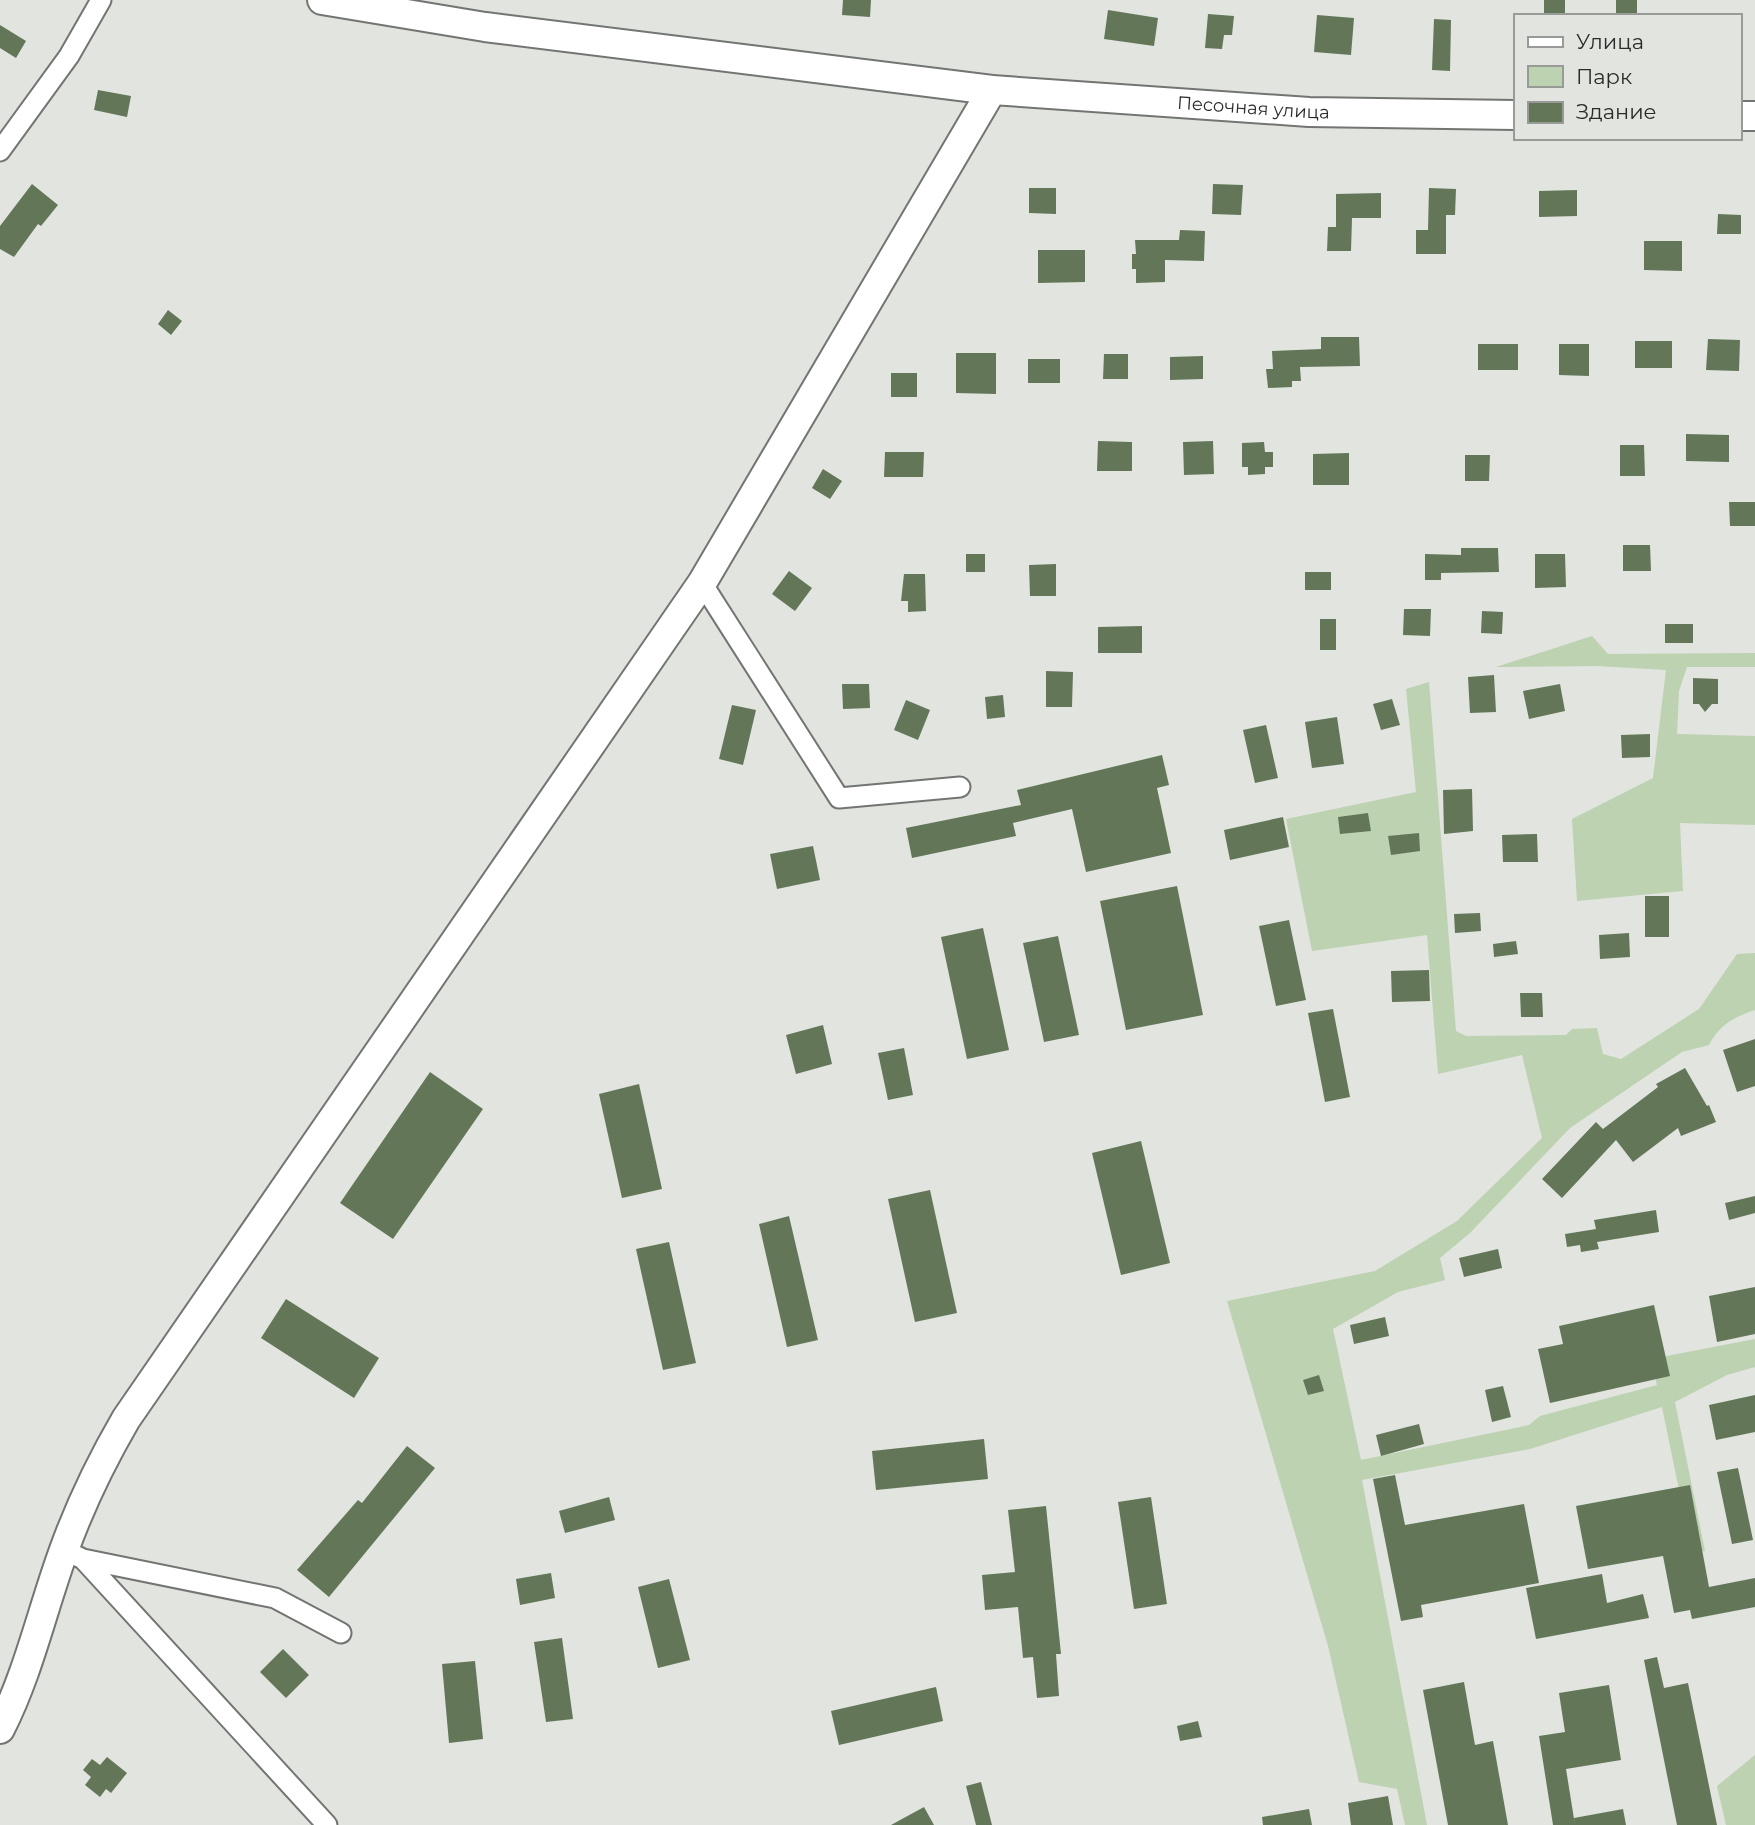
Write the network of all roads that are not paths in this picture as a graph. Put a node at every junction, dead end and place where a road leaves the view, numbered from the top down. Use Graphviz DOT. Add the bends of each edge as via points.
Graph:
graph roads {
  1 [pos="101,0"];
  2 [pos="322,0"];
  3 [pos="992,90"];
  4 [pos="1514,115"];
  5 [pos="0,151"];
  6 [pos="702,583"];
  7 [pos="960,787"];
  8 [pos="73,1555"];
  9 [pos="341,1633"];
  10 [pos="0,1729"];
  11 [pos="327,1825"];
  1 -- 5 [label="street" via="69,56"];
  2 -- 3 [label="street, Песочная улица" via="485,27"];
  3 -- 4 [label="street, Песочная улица" via="1310,112"];
  3 -- 6 [label="street"];
  6 -- 7 [label="street" via="839,798"];
  6 -- 8 [label="street" via="126,1419 96,1470"];
  8 -- 9 [label="street" via="275,1598"];
  8 -- 10 [label="street"];
  8 -- 11 [label="street"];
}
